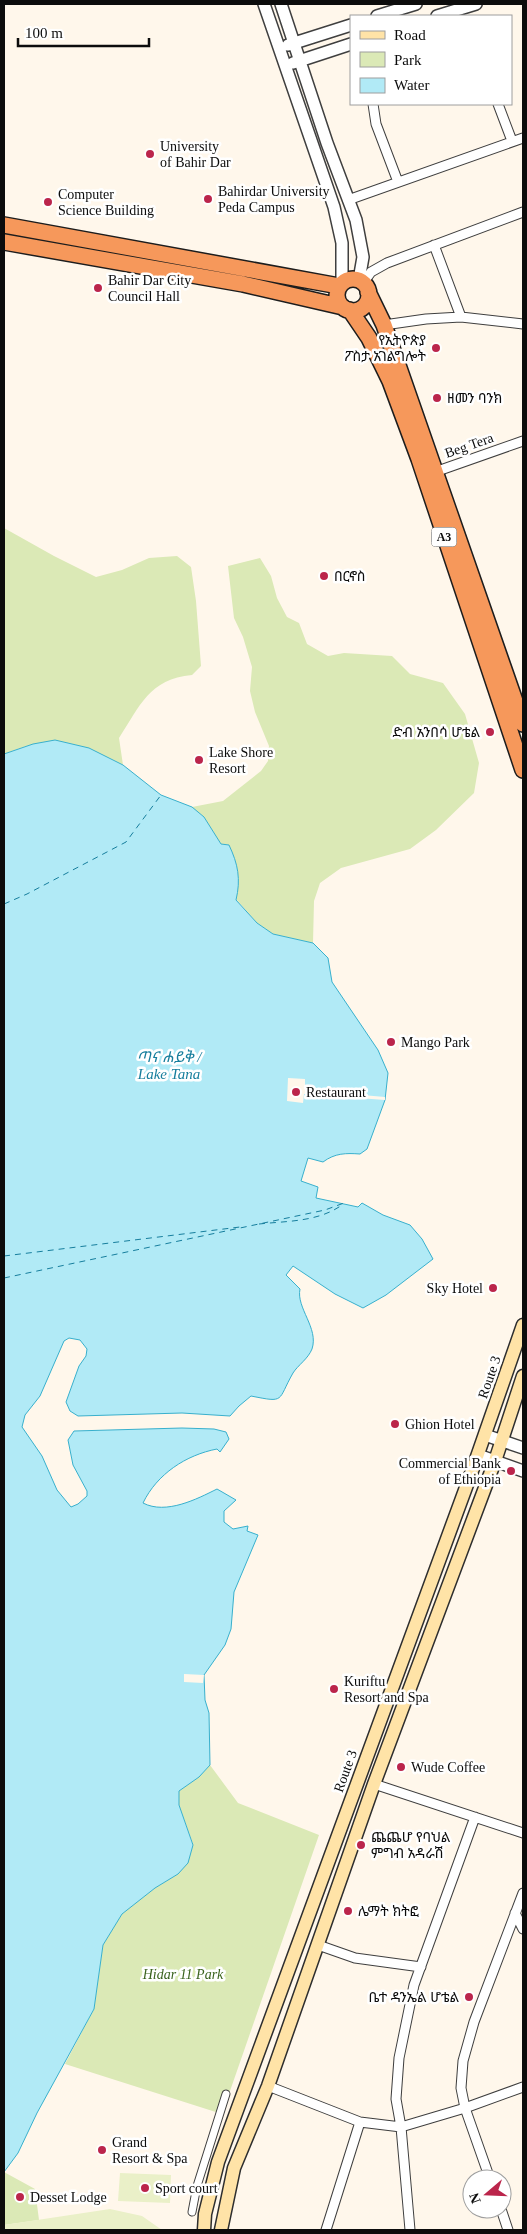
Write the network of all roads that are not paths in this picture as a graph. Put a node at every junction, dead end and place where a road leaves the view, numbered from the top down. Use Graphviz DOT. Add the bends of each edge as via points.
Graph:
graph roads {
  1 [pos="264,4"];
  2 [pos="281,4"];
  3 [pos="416,4"];
  4 [pos="476,4"];
  5 [pos="464,12"];
  6 [pos="380,15"];
  7 [pos="444,15"];
  8 [pos="350,25"];
  9 [pos="294,43"];
  10 [pos="350,44"];
  11 [pos="279,49"];
  12 [pos="300,61"];
  13 [pos="284,66"];
  14 [pos="373,105"];
  15 [pos="498,105"];
  16 [pos="523,138"];
  17 [pos="512,141"];
  18 [pos="398,182"];
  19 [pos="348,200"];
  20 [pos="334,208"];
  21 [pos="523,212"];
  22 [pos="4,225"];
  23 [pos="4,242"];
  24 [pos="434,245"];
  25 [pos="341,284"];
  26 [pos="364,285"];
  27 [pos="346,309"];
  28 [pos="461,317"];
  29 [pos="523,324"];
  30 [pos="384,325"];
  31 [pos="523,441"];
  32 [pos="429,474"];
  33 [pos="518,724"];
  34 [pos="523,770"];
  35 [pos="523,1325"];
  36 [pos="523,1376"];
  37 [pos="485,1435"];
  38 [pos="501,1441"];
  39 [pos="523,1448"];
  40 [pos="478,1455"];
  41 [pos="495,1462"];
  42 [pos="523,1471"];
  43 [pos="389,1693"];
  44 [pos="406,1699"];
  45 [pos="374,1784"];
  46 [pos="350,1804"];
  47 [pos="365,1810"];
  48 [pos="475,1817"];
  49 [pos="523,1833"];
  50 [pos="523,1893"];
  51 [pos="515,1913"];
  52 [pos="523,1929"];
  53 [pos="318,1945"];
  54 [pos="294,1960"];
  55 [pos="310,1966"];
  56 [pos="421,1968"];
  57 [pos="268,2086"];
  58 [pos="523,2087"];
  59 [pos="226,2094"];
  60 [pos="465,2108"];
  61 [pos="360,2122"];
  62 [pos="401,2128"];
  63 [pos="486,2169"];
  64 [pos="192,2212"];
  65 [pos="204,2230"];
  66 [pos="220,2230"];
  67 [pos="326,2230"];
  68 [pos="410,2230"];
  1 -- 11 [label="street"];
  2 -- 9 [label="street"];
  3 -- 6 [label="street"];
  4 -- 5 [label="street"];
  5 -- 7 [label="street"];
  8 -- 9 [label="street"];
  9 -- 11 [label="street"];
  9 -- 12 [label="street"];
  10 -- 12 [label="street"];
  11 -- 13 [label="street"];
  12 -- 13 [label="street"];
  12 -- 19 [label="street"];
  13 -- 20 [label="street"];
  14 -- 18 [label="street" via="376,124"];
  15 -- 17 [label="street"];
  16 -- 17 [label="street"];
  17 -- 18 [label="street"];
  18 -- 19 [label="street"];
  19 -- 20 [label="street"];
  19 -- 26 [label="street" via="361,240"];
  20 -- 25 [label="street" via="342,243"];
  21 -- 24 [label="street"];
  22 -- 25 [label="highway"];
  23 -- 27 [label="highway" via="242,284"];
  24 -- 26 [label="street" via="379,266 371,272"];
  24 -- 28 [label="street"];
  25 -- 26 [label="highway" via="350,279"];
  25 -- 27 [label="highway, A3" via="337,297"];
  26 -- 27 [label="highway" via="368,298 361,308"];
  26 -- 30 [label="highway, A3"];
  27 -- 32 [label="highway, A3" via="368,338 384,368"];
  28 -- 29 [label="street"];
  28 -- 30 [label="street"];
  30 -- 32 [label="highway, A3"];
  31 -- 32 [label="street, Beg Tera"];
  32 -- 33 [label="highway, A3"];
  33 -- 34 [label="highway, A3"];
  35 -- 37 [label="main road, Route 3"];
  36 -- 38 [label="main road"];
  37 -- 38 [label="street"];
  37 -- 40 [label="main road, Route 3"];
  38 -- 39 [label="street"];
  38 -- 41 [label="main road"];
  40 -- 41 [label="street"];
  40 -- 43 [label="main road, Route 3"];
  41 -- 42 [label="street"];
  41 -- 44 [label="main road"];
  43 -- 44 [label="main road"];
  43 -- 46 [label="main road, Route 3"];
  44 -- 45 [label="main road"];
  45 -- 47 [label="main road"];
  45 -- 48 [label="street"];
  46 -- 47 [label="main road"];
  46 -- 54 [label="main road, Route 3"];
  47 -- 53 [label="main road"];
  48 -- 49 [label="street"];
  48 -- 56 [label="street"];
  50 -- 51 [label="street"];
  51 -- 52 [label="street"];
  51 -- 60 [label="street" via="474,2022 463,2061 461,2088"];
  53 -- 55 [label="main road"];
  53 -- 56 [label="street" via="355,1958"];
  54 -- 55 [label="main road"];
  54 -- 65 [label="main road, Route 3" via="218,2162"];
  55 -- 57 [label="main road"];
  56 -- 62 [label="street" via="414,1985 396,2082"];
  57 -- 61 [label="street"];
  57 -- 66 [label="main road" via="234,2168"];
  58 -- 60 [label="street"];
  59 -- 64 [label="street"];
  60 -- 62 [label="street"];
  60 -- 63 [label="street"];
  61 -- 62 [label="street"];
  61 -- 67 [label="street"];
  62 -- 68 [label="street"];
}
